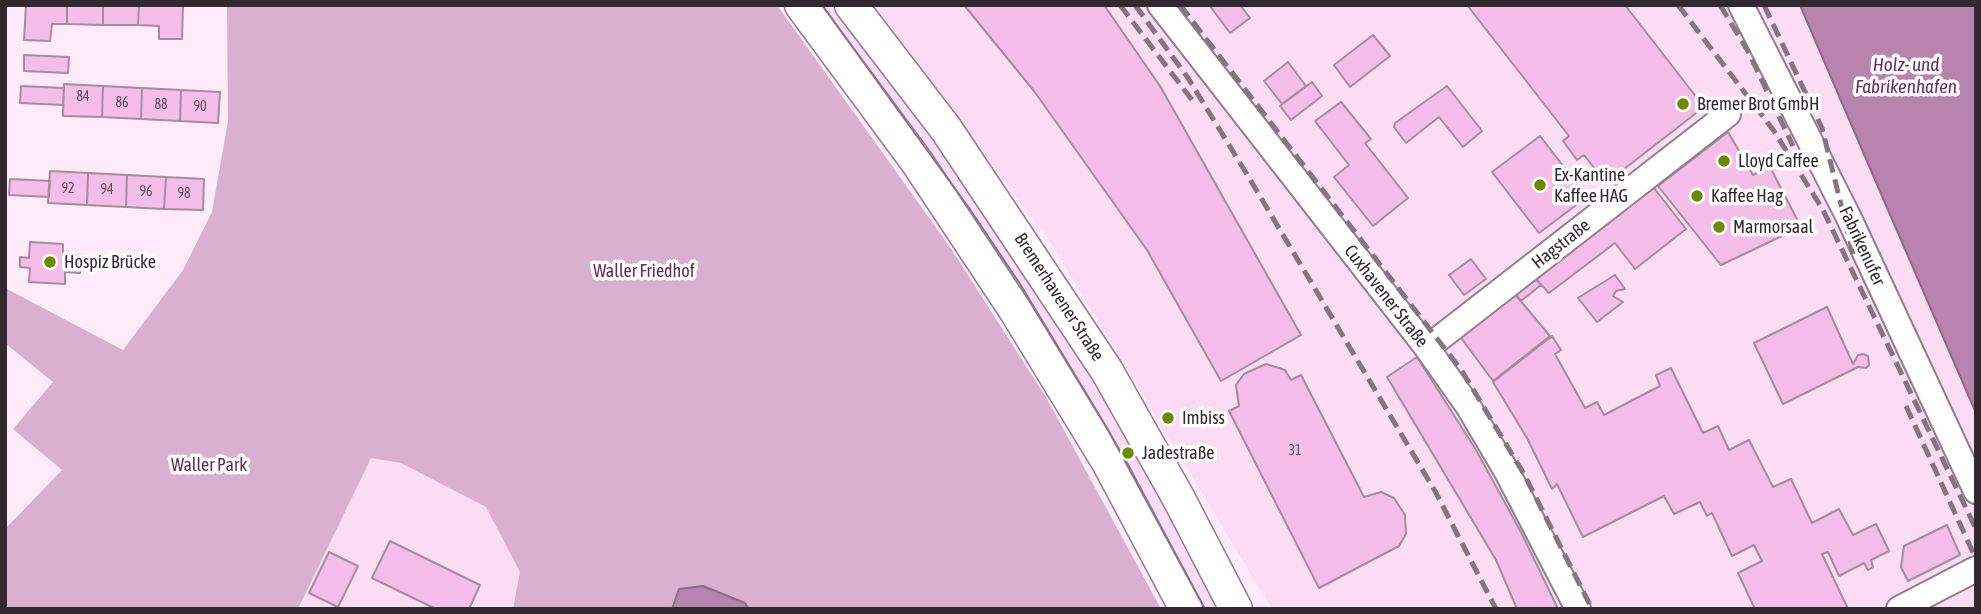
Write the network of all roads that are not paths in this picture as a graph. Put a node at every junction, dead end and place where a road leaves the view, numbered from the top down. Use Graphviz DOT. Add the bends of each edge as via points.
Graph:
graph roads {
  1 [pos="801,5"];
  2 [pos="851,5"];
  3 [pos="1741,5"];
  4 [pos="1164,7"];
  5 [pos="1728,114"];
  6 [pos="1427,348"];
  7 [pos="1976,491"];
  8 [pos="1976,569"];
  9 [pos="1186,609"];
  10 [pos="1236,609"];
  11 [pos="1578,609"];
  12 [pos="1899,609"];
  1 -- 9 [label="main road" via="917,162 1022,321 1109,464"];
  2 -- 10 [label="main road, Bremerhavener Straße" via="946,129 1107,371"];
  3 -- 7 [label="street, Fabrikenufer" via="1848,216"];
  4 -- 6 [label="street, Cuxhavener Straße"];
  5 -- 6 [label="street, Hagstraße"];
  6 -- 11 [label="street, Cuxhavener Straße" via="1507,472"];
  8 -- 12 [label="street"];
}
